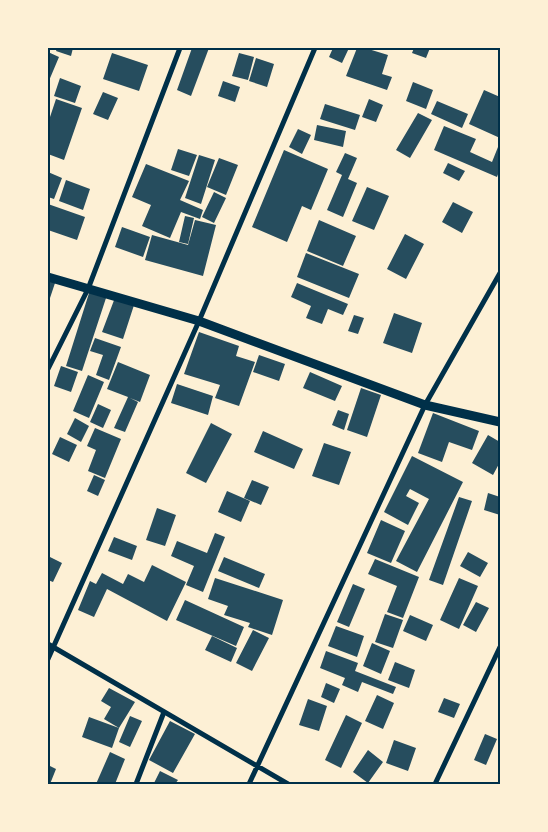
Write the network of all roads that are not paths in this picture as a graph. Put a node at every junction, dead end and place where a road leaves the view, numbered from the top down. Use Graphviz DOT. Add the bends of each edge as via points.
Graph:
graph roads {
  1 [pos="180,48"];
  2 [pos="315,48"];
  3 [pos="500,273"];
  4 [pos="48,277"];
  5 [pos="88,289"];
  6 [pos="199,321"];
  7 [pos="48,369"];
  8 [pos="425,405"];
  9 [pos="500,422"];
  10 [pos="50,646"];
  11 [pos="500,647"];
  12 [pos="48,659"];
  13 [pos="164,712"];
  14 [pos="258,766"];
  15 [pos="136,784"];
  16 [pos="249,784"];
  17 [pos="288,784"];
  18 [pos="435,784"];
  1 -- 5 [label="street"];
  2 -- 6 [label="street"];
  3 -- 8 [label="street"];
  4 -- 5 [label="street"];
  5 -- 6 [label="street"];
  5 -- 7 [label="street"];
  6 -- 8 [label="street"];
  6 -- 10 [label="street"];
  8 -- 9 [label="street"];
  8 -- 14 [label="street"];
  10 -- 12 [label="street"];
  10 -- 13 [label="street"];
  11 -- 18 [label="street"];
  13 -- 14 [label="street"];
  13 -- 15 [label="street"];
  14 -- 16 [label="street"];
  14 -- 17 [label="street"];
}
